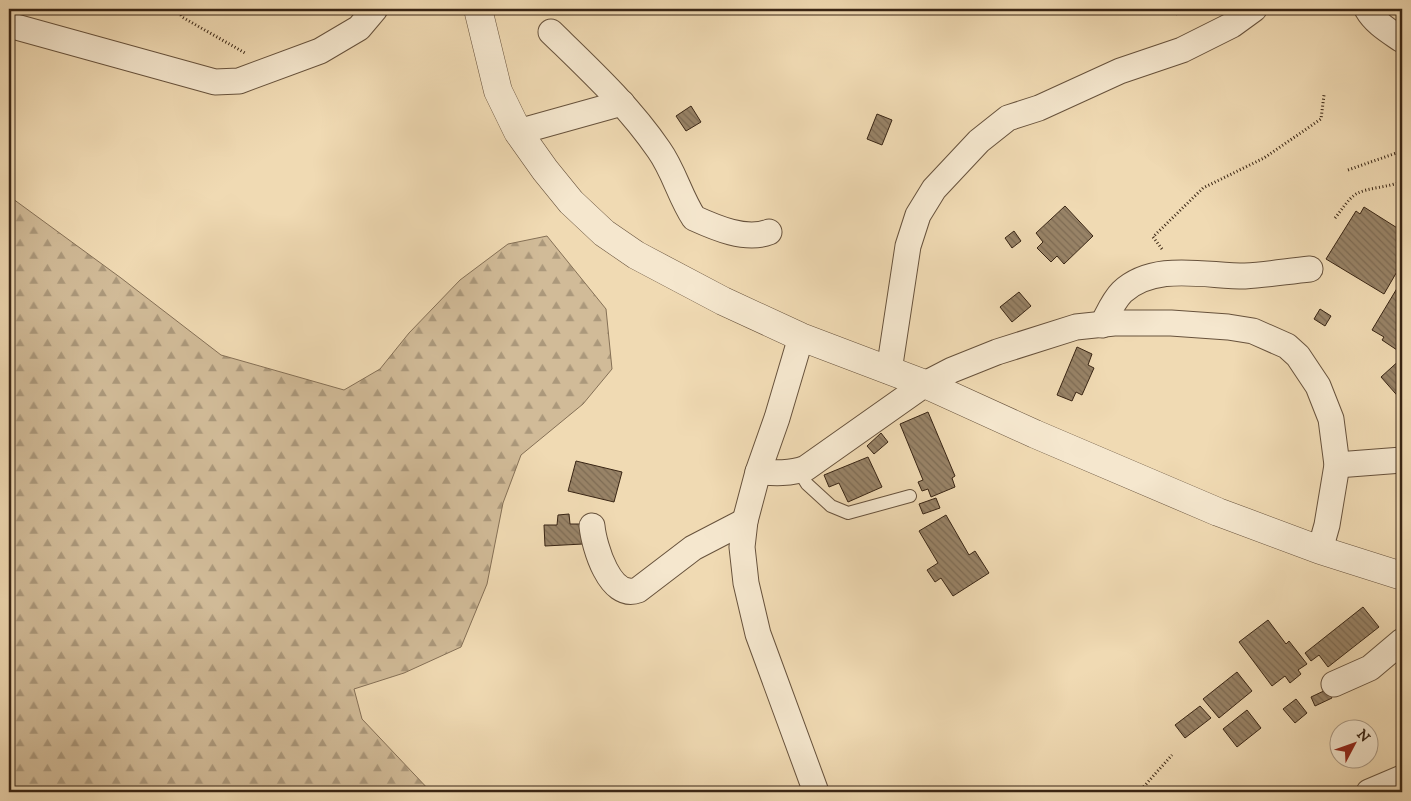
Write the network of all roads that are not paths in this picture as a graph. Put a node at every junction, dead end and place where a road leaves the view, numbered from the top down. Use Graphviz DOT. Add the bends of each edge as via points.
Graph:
graph roads {
  1 [pos="375,9"];
  2 [pos="478,9"];
  3 [pos="1254,9"];
  4 [pos="1367,9"];
  5 [pos="9,25"];
  6 [pos="552,32"];
  7 [pos="1402,40"];
  8 [pos="622,103"];
  9 [pos="518,132"];
  10 [pos="769,232"];
  11 [pos="1310,269"];
  12 [pos="1102,325"];
  13 [pos="801,337"];
  14 [pos="888,371"];
  15 [pos="925,384"];
  16 [pos="1402,460"];
  17 [pos="1337,464"];
  18 [pos="799,471"];
  19 [pos="758,472"];
  20 [pos="910,496"];
  21 [pos="745,521"];
  22 [pos="592,526"];
  23 [pos="1320,550"];
  24 [pos="1402,576"];
  25 [pos="1402,641"];
  26 [pos="1334,684"];
  27 [pos="1402,778"];
  28 [pos="816,792"];
  29 [pos="1370,792"];
  1 -- 5 [label="street" via="359,28 320,51 239,81 215,82"];
  2 -- 9 [label="street" via="498,91"];
  3 -- 14 [label="street" via="1182,50 1120,71 1039,108 1008,118 979,141 934,189 918,215 908,246"];
  4 -- 7 [label="street" via="1371,16"];
  6 -- 8 [label="street"];
  8 -- 9 [label="street"];
  8 -- 10 [label="street" via="661,152 694,218 738,233 759,236"];
  9 -- 13 [label="street" via="544,170 604,233 636,255 723,301"];
  11 -- 12 [label="street" via="1246,276 1165,273 1140,281 1122,292"];
  12 -- 15 [label="street" via="1076,328 997,352"];
  12 -- 17 [label="street" via="1170,323 1228,327 1253,331 1287,346 1298,356 1318,386 1331,419"];
  13 -- 14 [label="street"];
  13 -- 19 [label="street"];
  14 -- 15 [label="street"];
  15 -- 18 [label="street"];
  15 -- 23 [label="street" via="1209,508"];
  16 -- 17 [label="street"];
  17 -- 23 [label="street"];
  18 -- 19 [label="street"];
  18 -- 20 [label="lane" via="831,506 848,513"];
  19 -- 21 [label="street"];
  21 -- 22 [label="street" via="693,548 631,593 615,584 600,560"];
  21 -- 28 [label="street" via="743,568 758,634"];
  23 -- 24 [label="street"];
  25 -- 26 [label="street" via="1370,668"];
  27 -- 29 [label="street"];
}
